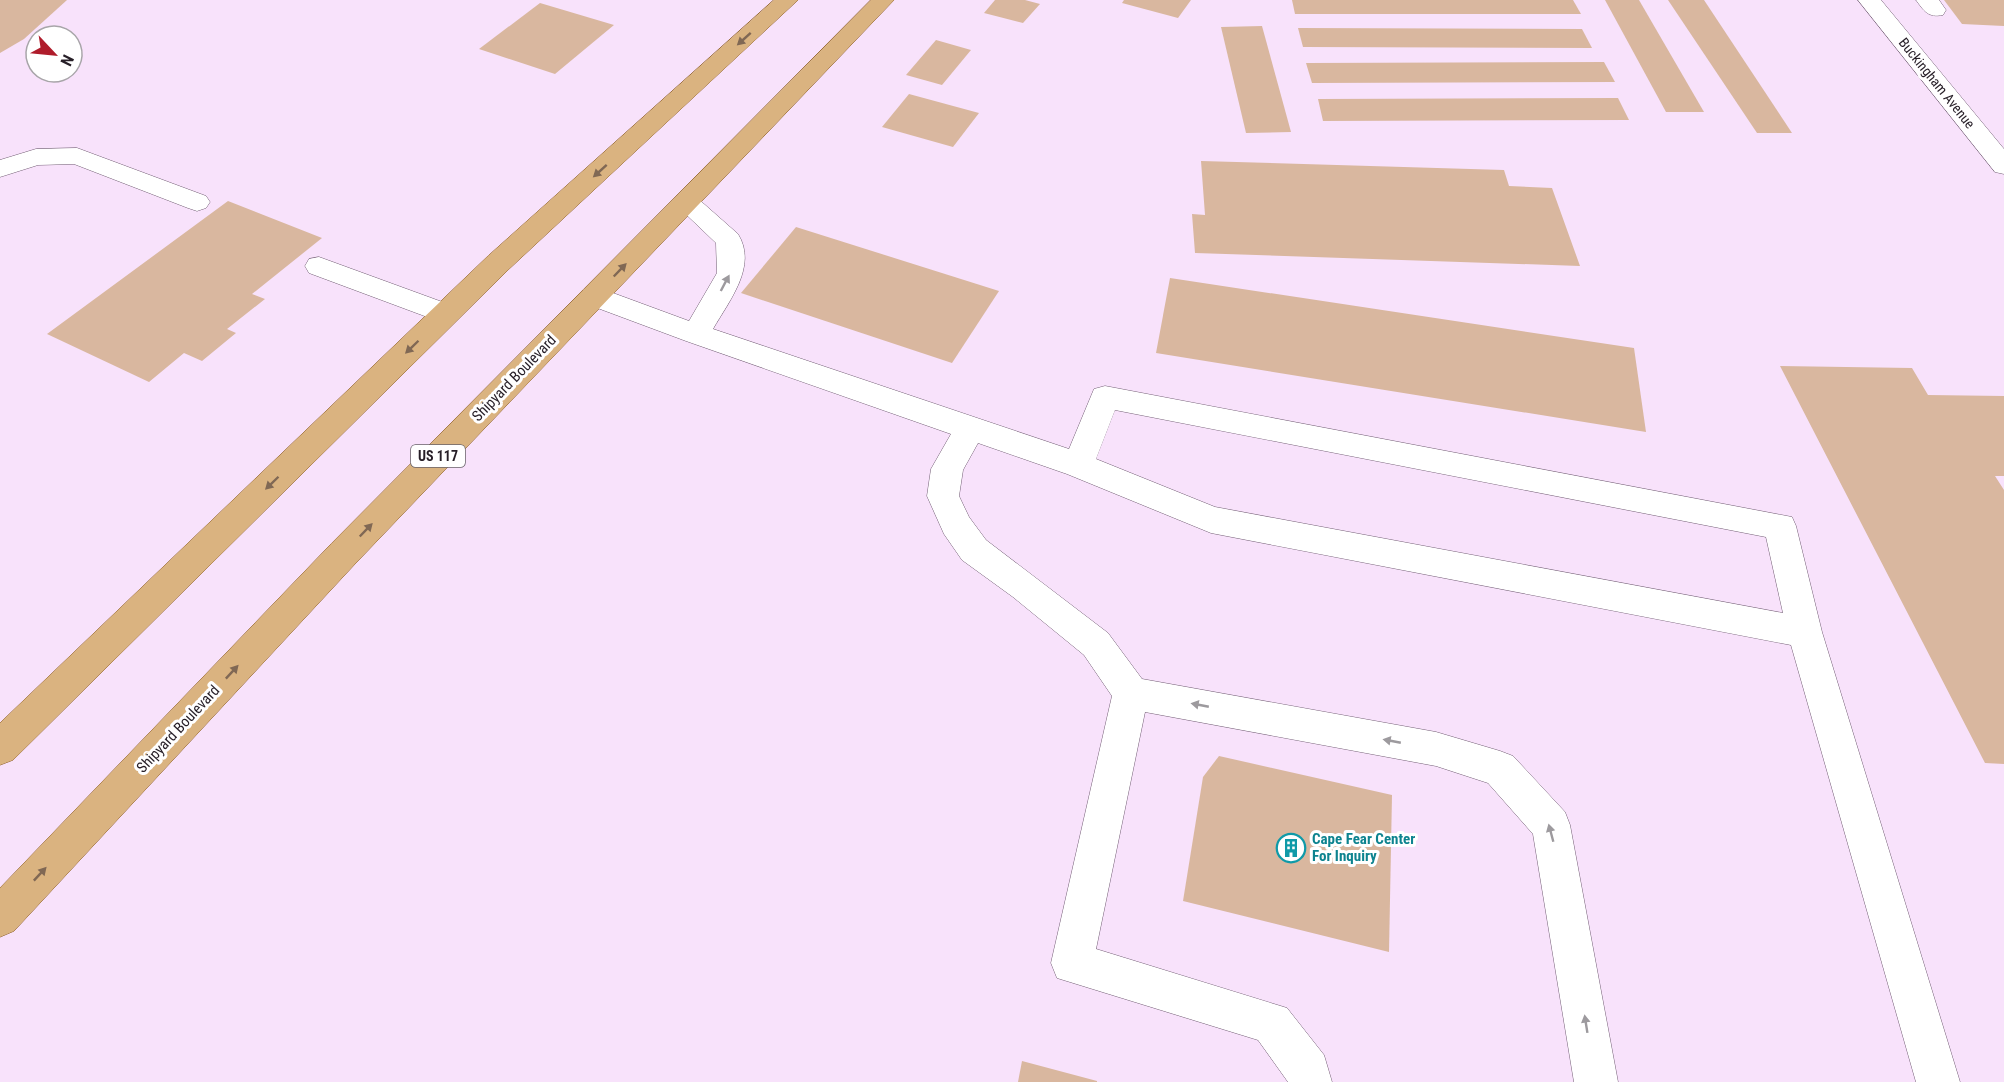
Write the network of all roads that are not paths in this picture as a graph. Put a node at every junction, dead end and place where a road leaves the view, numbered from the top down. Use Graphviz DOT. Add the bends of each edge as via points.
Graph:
graph roads {
  1 [pos="788,0"];
  2 [pos="883,0"];
  3 [pos="1869,0"];
  4 [pos="2004,166"];
  5 [pos="0,169"];
  6 [pos="197,202"];
  7 [pos="686,202"];
  8 [pos="320,266"];
  9 [pos="594,296"];
  10 [pos="446,314"];
  11 [pos="696,334"];
  12 [pos="970,429"];
  13 [pos="1078,465"];
  14 [pos="1805,632"];
  15 [pos="1131,693"];
  16 [pos="0,748"];
  17 [pos="5,903"];
  18 [pos="1310,1082"];
  19 [pos="1596,1082"];
  20 [pos="1938,1082"];
  1 -- 10 [label="main road, one-way"];
  2 -- 7 [label="main road, Shipyard Boulevard / US 117"];
  3 -- 4 [label="street, Buckingham Avenue"];
  5 -- 6 [label="street" via="36,157 77,156"];
  9 -- 7 [label="main road, Shipyard Boulevard / US 117, one-way"];
  11 -- 7 [label="street, one-way" via="731,273 729,240"];
  8 -- 10 [label="street"];
  9 -- 11 [label="street"];
  17 -- 9 [label="main road, Shipyard Boulevard / US 117, one-way"];
  10 -- 16 [label="main road, one-way"];
  11 -- 12 [label="street"];
  12 -- 13 [label="street"];
  12 -- 15 [label="street" via="947,469 943,496 956,525 974,550 1096,644"];
  13 -- 14 [label="street" via="1211,520"];
  13 -- 14 [label="street" via="1105,397 1780,526"];
  14 -- 20 [label="street"];
  15 -- 18 [label="street" via="1072,963 1272,1023 1308,1071"];
  19 -- 15 [label="street, one-way" via="1551,825 1500,769 1436,749"];
}
